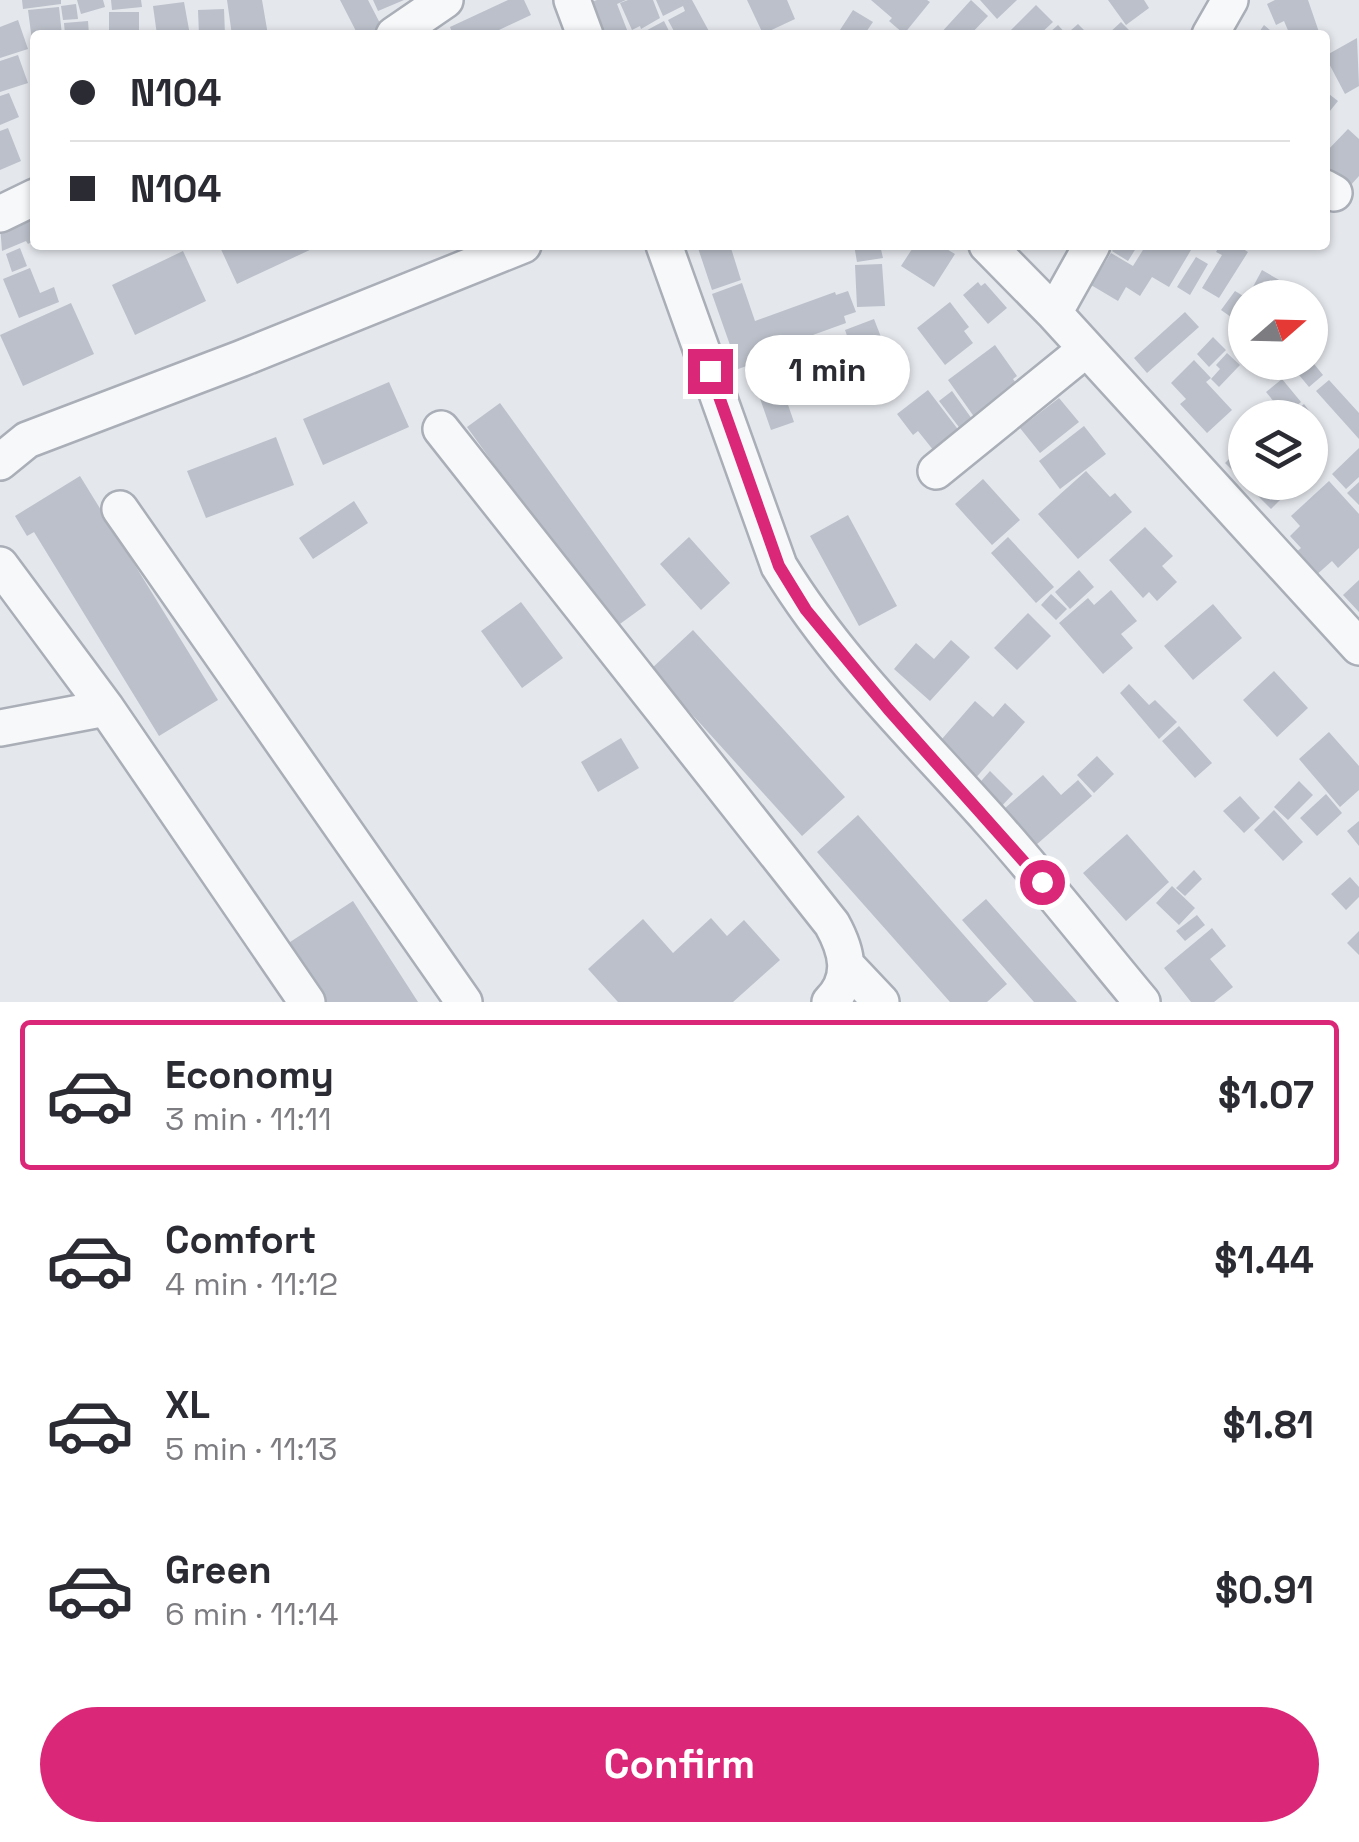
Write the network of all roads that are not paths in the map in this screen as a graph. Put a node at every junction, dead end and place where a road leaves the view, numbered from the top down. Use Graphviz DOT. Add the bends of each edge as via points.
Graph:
graph roads {
  1 [pos="445,0"];
  2 [pos="572,0"];
  3 [pos="1230,0"];
  4 [pos="401,30"];
  5 [pos="583,30"];
  6 [pos="1213,30"];
  7 [pos="30,199"];
  8 [pos="0,214"];
  9 [pos="511,250"];
  10 [pos="666,250"];
  11 [pos="992,250"];
  12 [pos="1089,250"];
  13 [pos="1054,313"];
  14 [pos="1085,350"];
  15 [pos="441,428"];
  16 [pos="0,462"];
  17 [pos="936,471"];
  18 [pos="120,509"];
  19 [pos="0,566"];
  20 [pos="1359,646"];
  21 [pos="106,708"];
  22 [pos="0,728"];
  23 [pos="847,966"];
  24 [pos="307,1002"];
  25 [pos="464,1002"];
  26 [pos="830,1002"];
  27 [pos="881,1002"];
  28 [pos="1142,1002"];
  1 -- 4 [label="street"];
  2 -- 5 [label="street"];
  3 -- 6 [label="street"];
  7 -- 8 [label="street"];
  9 -- 16 [label="street" via="27,440"];
  10 -- 28 [label="street" via="779,566 806,610"];
  11 -- 13 [label="street"];
  12 -- 13 [label="street"];
  13 -- 14 [label="street"];
  14 -- 17 [label="street"];
  14 -- 20 [label="street"];
  15 -- 23 [label="street" via="832,924"];
  18 -- 25 [label="street"];
  19 -- 21 [label="street"];
  21 -- 22 [label="street"];
  21 -- 24 [label="street"];
  23 -- 26 [label="street" via="846,980"];
  23 -- 27 [label="street"];
}
